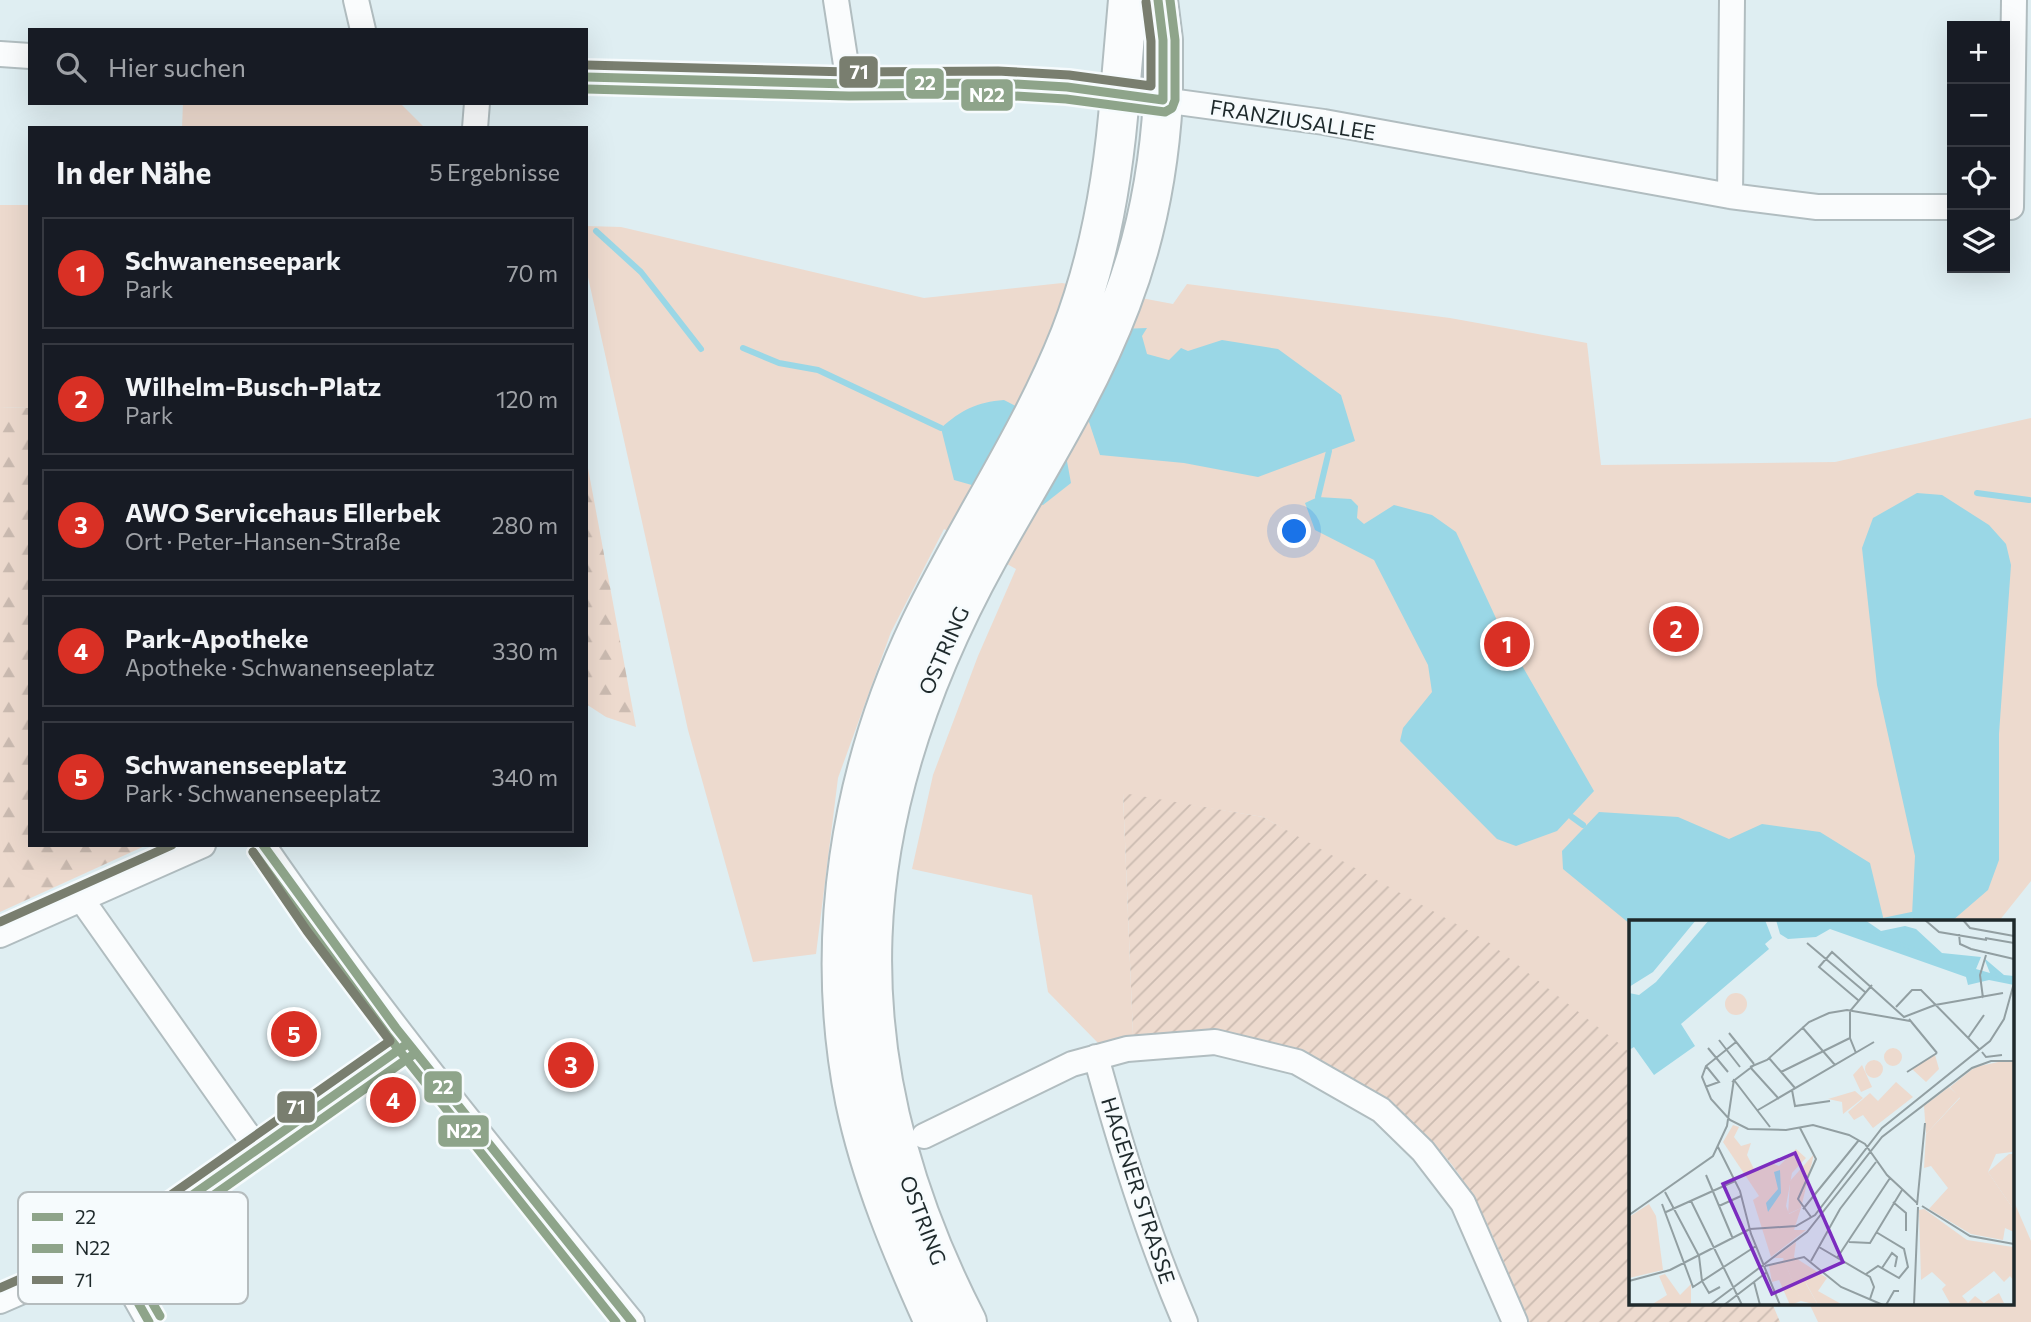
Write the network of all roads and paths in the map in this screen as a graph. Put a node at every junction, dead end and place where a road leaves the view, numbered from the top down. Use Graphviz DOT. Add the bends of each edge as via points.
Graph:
graph roads {
  1 [pos="356,0"];
  2 [pos="836,0"];
  3 [pos="1128,0"];
  4 [pos="1158,0"];
  5 [pos="1732,0"];
  6 [pos="2014,0"];
  7 [pos="362,28"];
  8 [pos="0,54"];
  9 [pos="28,55"];
  10 [pos="588,77"];
  11 [pos="849,84"];
  12 [pos="1120,93"];
  13 [pos="1163,100"];
  14 [pos="477,105"];
  15 [pos="475,126"];
  16 [pos="1730,196"];
  17 [pos="1947,207"];
  18 [pos="2016,207"];
  19 [pos="974,552"];
  20 [pos="199,847"];
  21 [pos="264,847"];
  22 [pos="82,900"];
  23 [pos="0,935"];
  24 [pos="407,1044"];
  25 [pos="1096,1057"];
  26 [pos="924,1136"];
  27 [pos="259,1151"];
  28 [pos="199,1192"];
  29 [pos="18,1293"];
  30 [pos="0,1301"];
  31 [pos="139,1304"];
  32 [pos="149,1322"];
  33 [pos="632,1322"];
  34 [pos="934,1322"];
  35 [pos="967,1322"];
  36 [pos="1185,1322"];
  37 [pos="1515,1322"];
  1 -- 7 [label="street"];
  2 -- 11 [label="street"];
  3 -- 12 [label="main road, OSTRING"];
  4 -- 13 [label="main road, OSTRING"];
  5 -- 16 [label="street"];
  6 -- 18 [label="street"];
  8 -- 9 [label="street"];
  10 -- 11 [label="street, FRANZIUSALLEE"];
  11 -- 12 [label="street, FRANZIUSALLEE" via="997,83"];
  12 -- 13 [label="street, FRANZIUSALLEE"];
  12 -- 19 [label="main road, OSTRING" via="1115,158 1096,253 1069,336"];
  13 -- 16 [label="street, FRANZIUSALLEE" via="1324,122"];
  13 -- 19 [label="main road, OSTRING" via="1159,151 1135,262 1112,324 1088,376"];
  14 -- 15 [label="street"];
  16 -- 17 [label="street, FRANZIUSALLEE" via="1817,207"];
  19 -- 34 [label="main road, OSTRING" via="905,657 876,736 852,831 841,959 853,1087 868,1154"];
  19 -- 35 [label="main road, OSTRING" via="904,746 881,836 872,959 875,1030 897,1146 918,1209"];
  20 -- 22 [label="street"];
  21 -- 24 [label="street"];
  22 -- 23 [label="street"];
  22 -- 27 [label="street"];
  24 -- 27 [label="street"];
  24 -- 33 [label="street"];
  25 -- 26 [label="street" via="1030,1082"];
  25 -- 36 [label="street, HAGENER STRASSE" via="1124,1158"];
  25 -- 37 [label="street" via="1127,1049 1215,1042 1297,1062 1381,1110 1423,1151 1463,1203"];
  27 -- 28 [label="street"];
  29 -- 30 [label="street"];
  31 -- 32 [label="street"];
}
